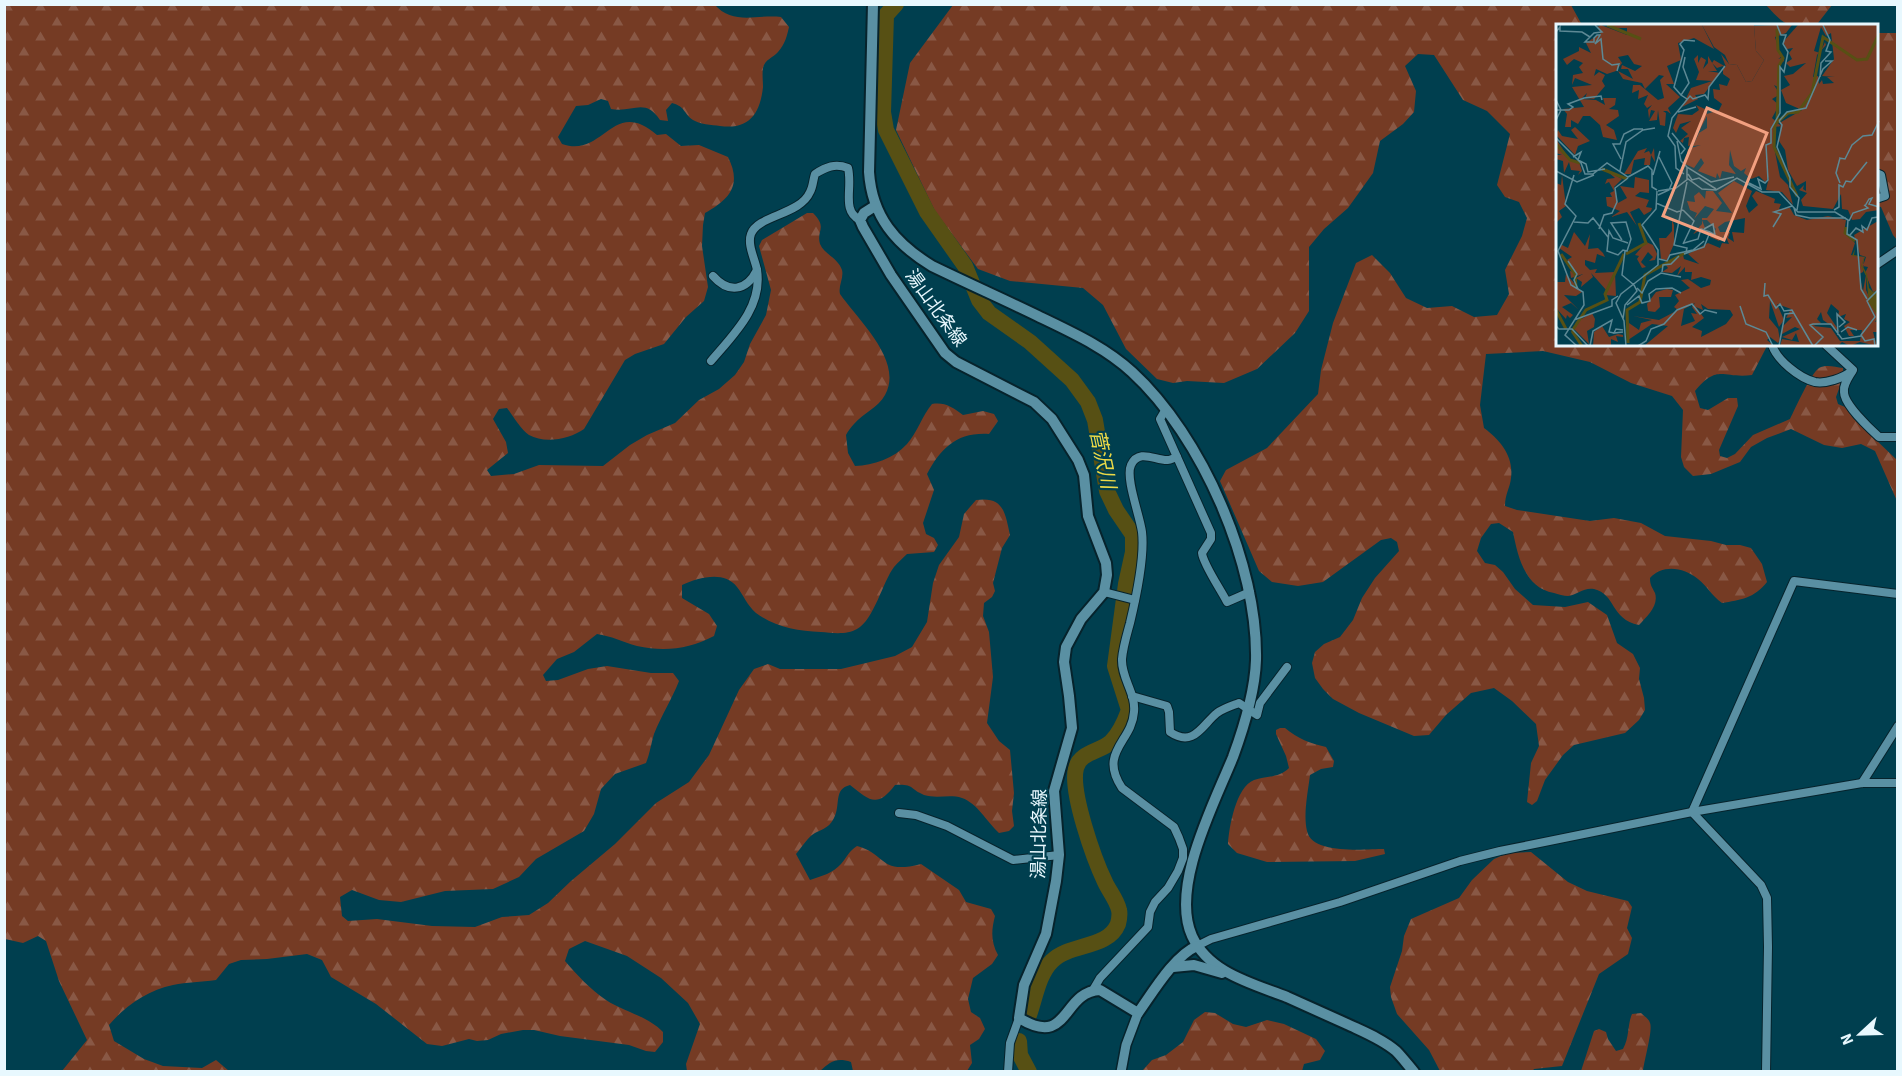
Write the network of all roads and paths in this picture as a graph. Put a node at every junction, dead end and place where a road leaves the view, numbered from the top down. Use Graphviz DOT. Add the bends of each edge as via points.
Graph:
graph roads {
  1 [pos="873,4"];
  2 [pos="1878,174"];
  3 [pos="1878,198"];
  4 [pos="875,206"];
  5 [pos="861,220"];
  6 [pos="1898,250"];
  7 [pos="1878,264"];
  8 [pos="757,270"];
  9 [pos="713,276"];
  10 [pos="1773,346"];
  11 [pos="1828,346"];
  12 [pos="711,361"];
  13 [pos="1853,370"];
  14 [pos="1166,409"];
  15 [pos="1898,437"];
  16 [pos="1177,457"];
  17 [pos="1104,592"];
  18 [pos="1250,592"];
  19 [pos="1898,594"];
  20 [pos="1132,599"];
  21 [pos="1287,667"];
  22 [pos="1132,696"];
  23 [pos="1248,709"];
  24 [pos="1898,726"];
  25 [pos="1862,783"];
  26 [pos="1898,783"];
  27 [pos="1692,812"];
  28 [pos="898,813"];
  29 [pos="1059,855"];
  30 [pos="1197,946"];
  31 [pos="1173,967"];
  32 [pos="1230,975"];
  33 [pos="1093,990"];
  34 [pos="1138,1013"];
  35 [pos="1019,1018"];
  36 [pos="1008,1071"];
  37 [pos="1120,1071"];
  38 [pos="1414,1071"];
  39 [pos="1766,1071"];
  1 -- 4 [label="main road, 湯山北条線" via="869,172"];
  2 -- 3 [label="street" via="1885,196"];
  4 -- 5 [label="main road"];
  4 -- 14 [label="main road, 湯山北条線" via="890,231 910,252 1086,339 1132,372"];
  5 -- 8 [label="street" via="849,211 848,168 841,165 824,169 815,174 803,202 755,228 751,234"];
  5 -- 17 [label="main road, 湯山北条線" via="891,274 945,353 1034,402 1052,418 1084,475 1088,516 1106,563"];
  6 -- 7 [label="street"];
  8 -- 9 [label="street" via="738,287 729,288"];
  8 -- 12 [label="street" via="758,288 751,310"];
  10 -- 13 [label="street" via="1781,362 1815,382 1846,376"];
  11 -- 13 [label="street"];
  13 -- 15 [label="street" via="1844,384 1850,406 1879,436"];
  14 -- 16 [label="street" via="1160,419"];
  14 -- 18 [label="main road, 湯山北条線" via="1189,441 1215,495"];
  16 -- 18 [label="street" via="1211,533 1202,554 1206,566 1227,602"];
  16 -- 20 [label="street" via="1169,460 1142,456 1134,461 1129,472 1142,534"];
  17 -- 20 [label="street"];
  17 -- 29 [label="main road, 湯山北条線" via="1081,619 1066,647 1064,662 1072,728 1054,791"];
  18 -- 23 [label="main road, 湯山北条線" via="1256,660"];
  19 -- 27 [label="street" via="1794,581"];
  20 -- 22 [label="street" via="1122,660"];
  21 -- 23 [label="street" via="1260,703 1257,715"];
  22 -- 23 [label="street" via="1167,706 1170,732 1182,736 1200,733 1226,707 1239,703"];
  22 -- 33 [label="street" via="1132,723 1115,754 1114,772 1122,788 1174,827 1183,858 1168,888 1155,902 1148,927"];
  23 -- 30 [label="main road, 湯山北条線" via="1187,881 1187,920"];
  24 -- 25 [label="street"];
  25 -- 26 [label="street"];
  25 -- 27 [label="street"];
  27 -- 30 [label="street" via="1460,861"];
  27 -- 39 [label="street" via="1761,885 1767,898"];
  28 -- 29 [label="street" via="947,826 1014,860"];
  29 -- 35 [label="main road, 湯山北条線" via="1046,934 1024,985"];
  30 -- 31 [label="main road"];
  30 -- 32 [label="main road, 湯山北条線"];
  31 -- 32 [label="main road, 湯山北条線" via="1194,965"];
  31 -- 34 [label="main road"];
  32 -- 38 [label="main road, 湯山北条線" via="1377,1038 1395,1050"];
  33 -- 34 [label="main road" via="1105,992"];
  33 -- 35 [label="main road" via="1048,1028"];
  34 -- 37 [label="street"];
  35 -- 36 [label="street" via="1010,1043"];
}
